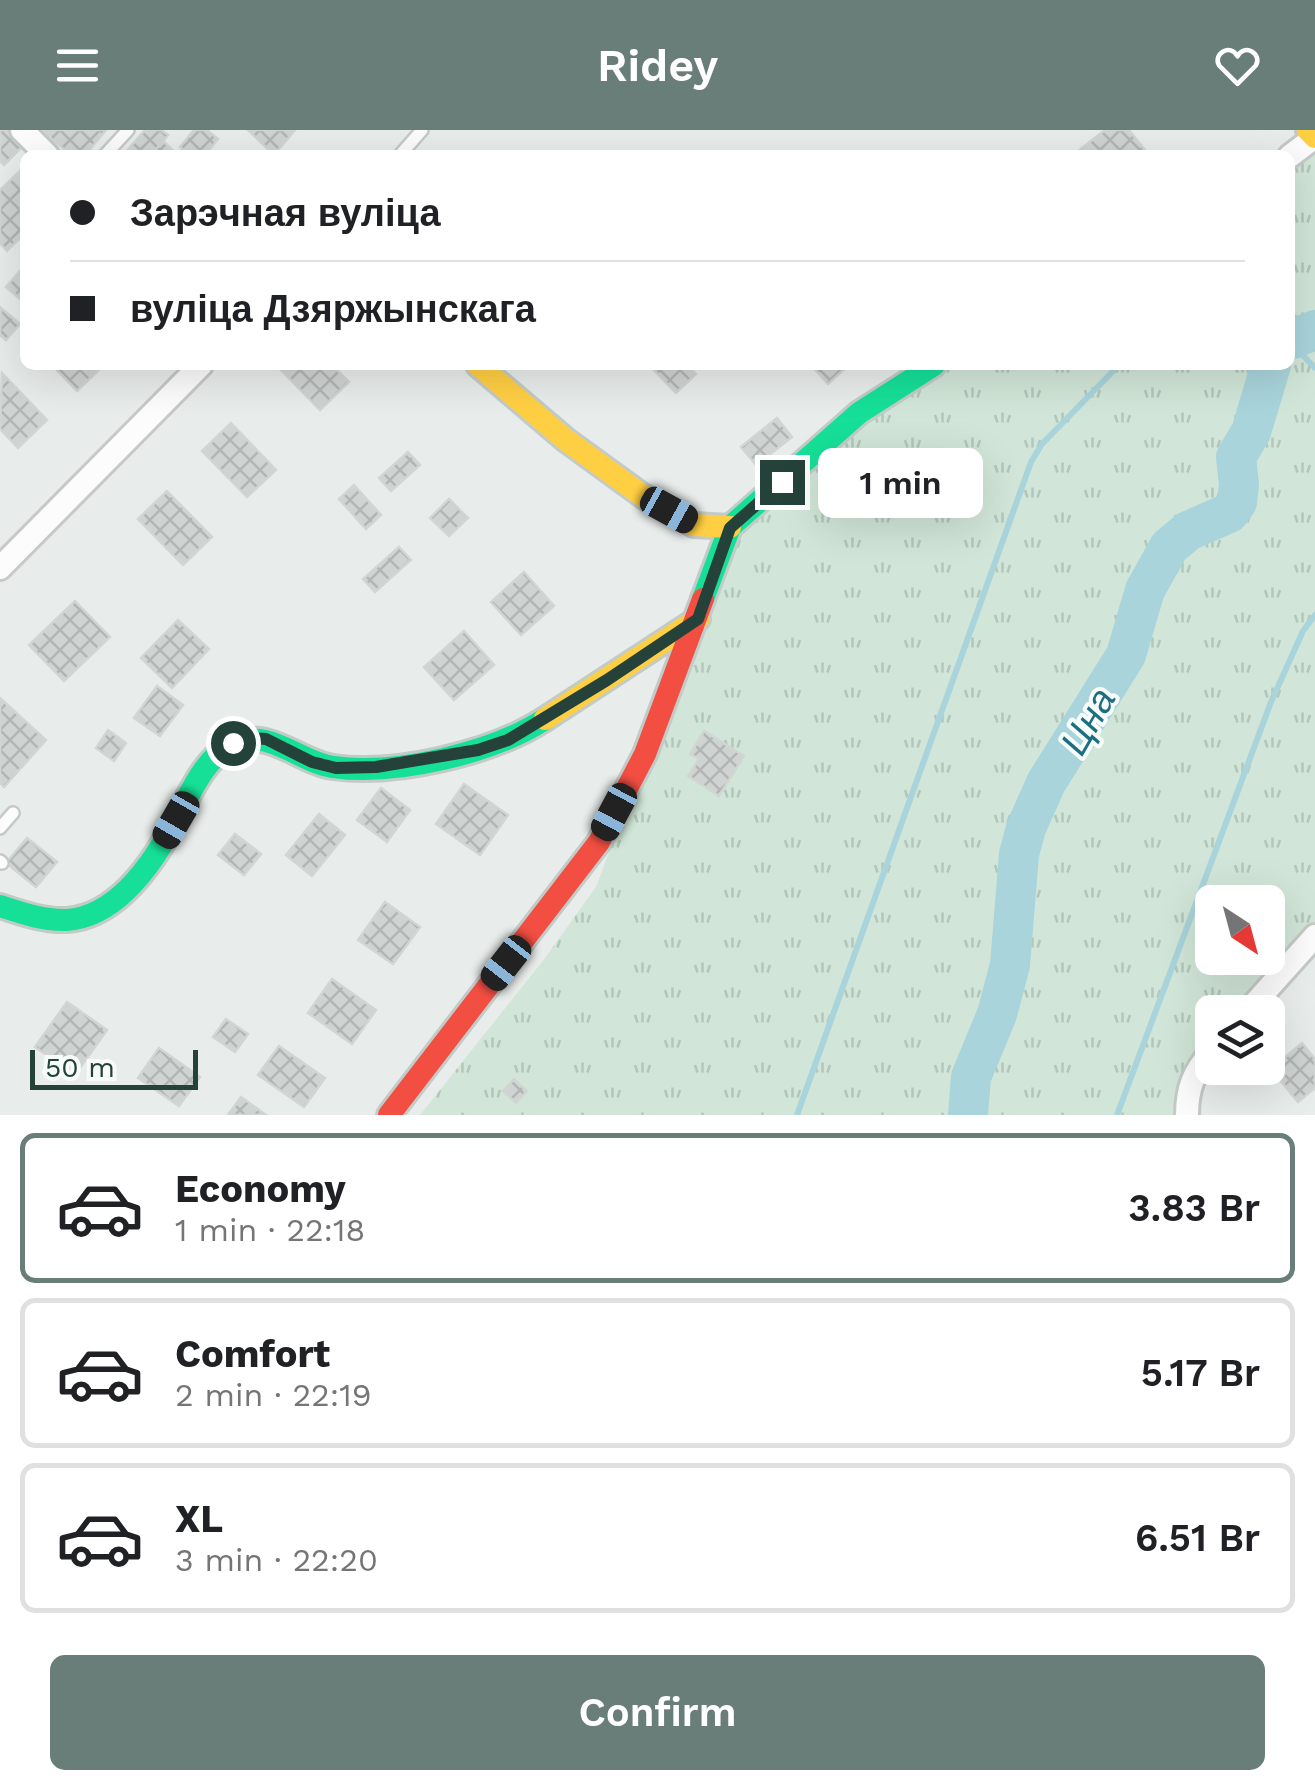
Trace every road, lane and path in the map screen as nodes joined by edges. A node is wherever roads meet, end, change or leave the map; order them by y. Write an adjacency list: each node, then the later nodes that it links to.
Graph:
1 (22, 130): 6 (street)
2 (128, 130): 7 (lane)
3 (422, 130): 8 (lane)
4 (1308, 130): 5 (street)
5 (1315, 137): 9 (street)
6 (42, 150)
7 (110, 150)
8 (404, 150)
9 (1295, 152)
10 (196, 370): 14 (street)
11 (484, 370): 13 (street)
12 (926, 370): 13 (street)
13 (730, 528): 15 (street)
14 (0, 568)
15 (698, 619): 18 (street); 22 (street)
16 (13, 813): 17 (lane)
17 (0, 828)
18 (0, 906)
19 (1315, 936): 20 (street)
20 (1262, 995)
21 (1195, 1074): 23 (street)
22 (389, 1115)
23 (1187, 1115)

